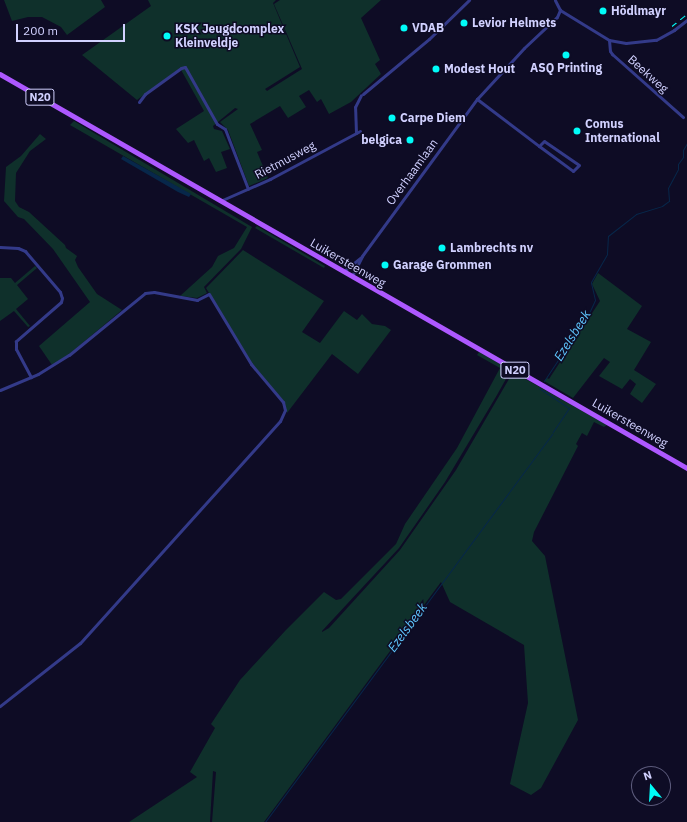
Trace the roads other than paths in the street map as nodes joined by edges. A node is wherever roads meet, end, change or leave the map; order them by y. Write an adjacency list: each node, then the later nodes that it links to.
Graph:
1 (469, 0): 11 (street)
2 (555, 0): 3 (street)
3 (560, 10): 5 (street); 7 (street, Overhaamlaan)
4 (687, 20): 5 (street)
5 (609, 40): 9 (street, Beekweg)
6 (0, 74): 14 (main road, Luikersteenweg / N20)
7 (477, 99): 12 (street); 16 (street, Overhaamlaan)
8 (139, 102): 13 (street)
9 (683, 117)
10 (360, 131): 11 (street, Rietmusweg)
11 (356, 133): 13 (street, Rietmusweg)
12 (539, 146): 12 (street)
13 (248, 189): 14 (street, Rietmusweg)
14 (220, 201): 17 (main road, Luikersteenweg / N20)
15 (0, 248): 19 (street)
16 (362, 256): 17 (street, Overhaamlaan); 18 (street, Overhaamlaan)
17 (344, 272): 18 (main road, Luikersteenweg / N20)
18 (352, 276): 21 (main road, Luikersteenweg / N20)
19 (31, 377): 20 (street); 22 (street)
20 (0, 390)
21 (687, 468)
22 (0, 706)

